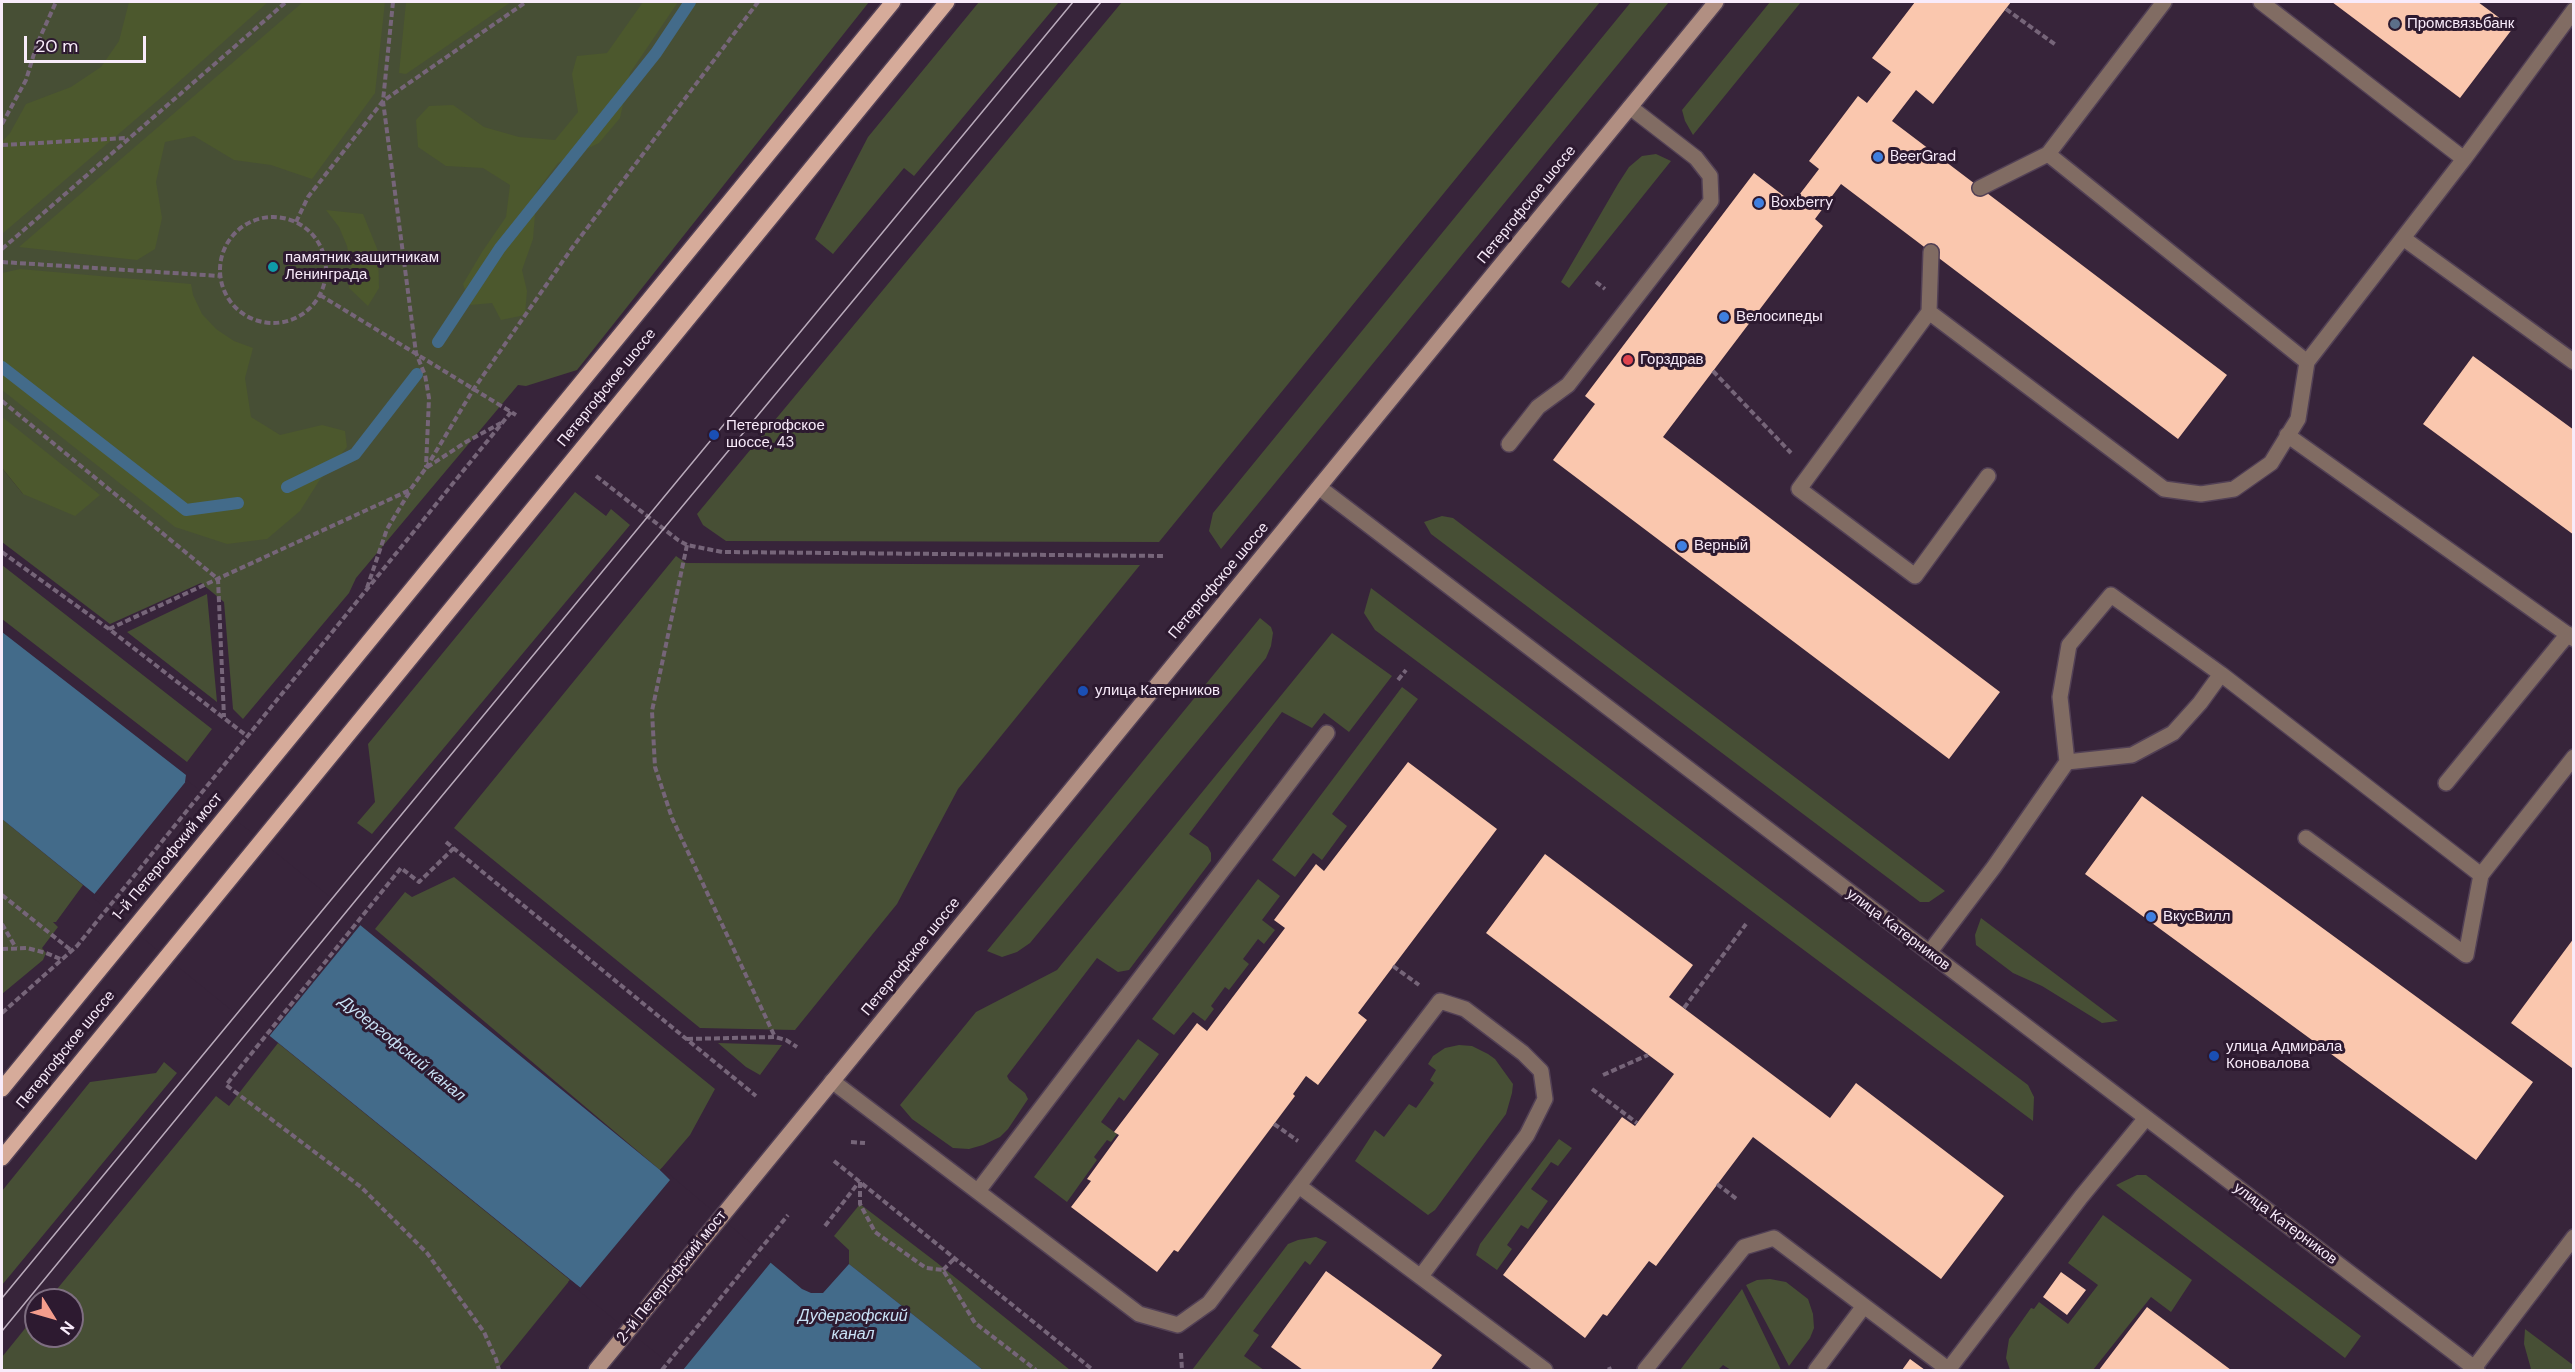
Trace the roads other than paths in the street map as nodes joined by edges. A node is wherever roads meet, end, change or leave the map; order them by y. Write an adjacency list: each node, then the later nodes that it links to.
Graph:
1 (892, 2): 25 (main road, Петергофское шоссе)
2 (946, 2): 34 (main road, Петергофское шоссе)
3 (1716, 2): 7 (street, Петергофское шоссе)
4 (2164, 2): 8 (street)
5 (2261, 2): 9 (street)
6 (2574, 10): 9 (street)
7 (1630, 107): 17 (street); 19 (street, Петергофское шоссе)
8 (2048, 154): 10 (street); 14 (street)
9 (2464, 159): 11 (street)
10 (1980, 188)
11 (2403, 238): 14 (street); 15 (street)
12 (1931, 252): 13 (street)
13 (1929, 312): 16 (street); 18 (street)
14 (2307, 362): 16 (street)
15 (2574, 362)
16 (2287, 435): 20 (street)
17 (1509, 444)
18 (1988, 476)
19 (1320, 488): 29 (street, улица Катерников); 31 (street, Петергофское шоссе)
20 (2571, 637): 26 (street)
21 (2221, 674): 24 (street); 24 (street); 28 (street)
22 (1327, 733): 37 (street)
23 (2574, 757): 28 (street)
24 (2067, 762): 29 (street)
25 (262, 771): 30 (main road, 1-й Петергофский мост)
26 (2446, 783)
27 (2306, 838): 28 (street)
28 (2481, 875)
29 (1929, 953): 33 (street, улица Катерников)
30 (101, 965): 32 (main road, Петергофское шоссе)
31 (832, 1081): 35 (street, Петергофское шоссе); 37 (street)
32 (2, 1089)
33 (2145, 1118): 41 (street, улица Катерников); 42 (street)
34 (2, 1158)
35 (749, 1183): 43 (street, 2-й Петергофский мост)
36 (1299, 1186): 37 (street); 39 (street); 39 (street)
37 (978, 1191)
38 (2574, 1237): 41 (street)
39 (1421, 1276): 44 (street)
40 (1864, 1306): 42 (street); 45 (street); 46 (street)
41 (2475, 1369)
42 (1948, 1370)
43 (596, 1371)
44 (1545, 1371)
45 (1645, 1371)
46 (1816, 1371)

